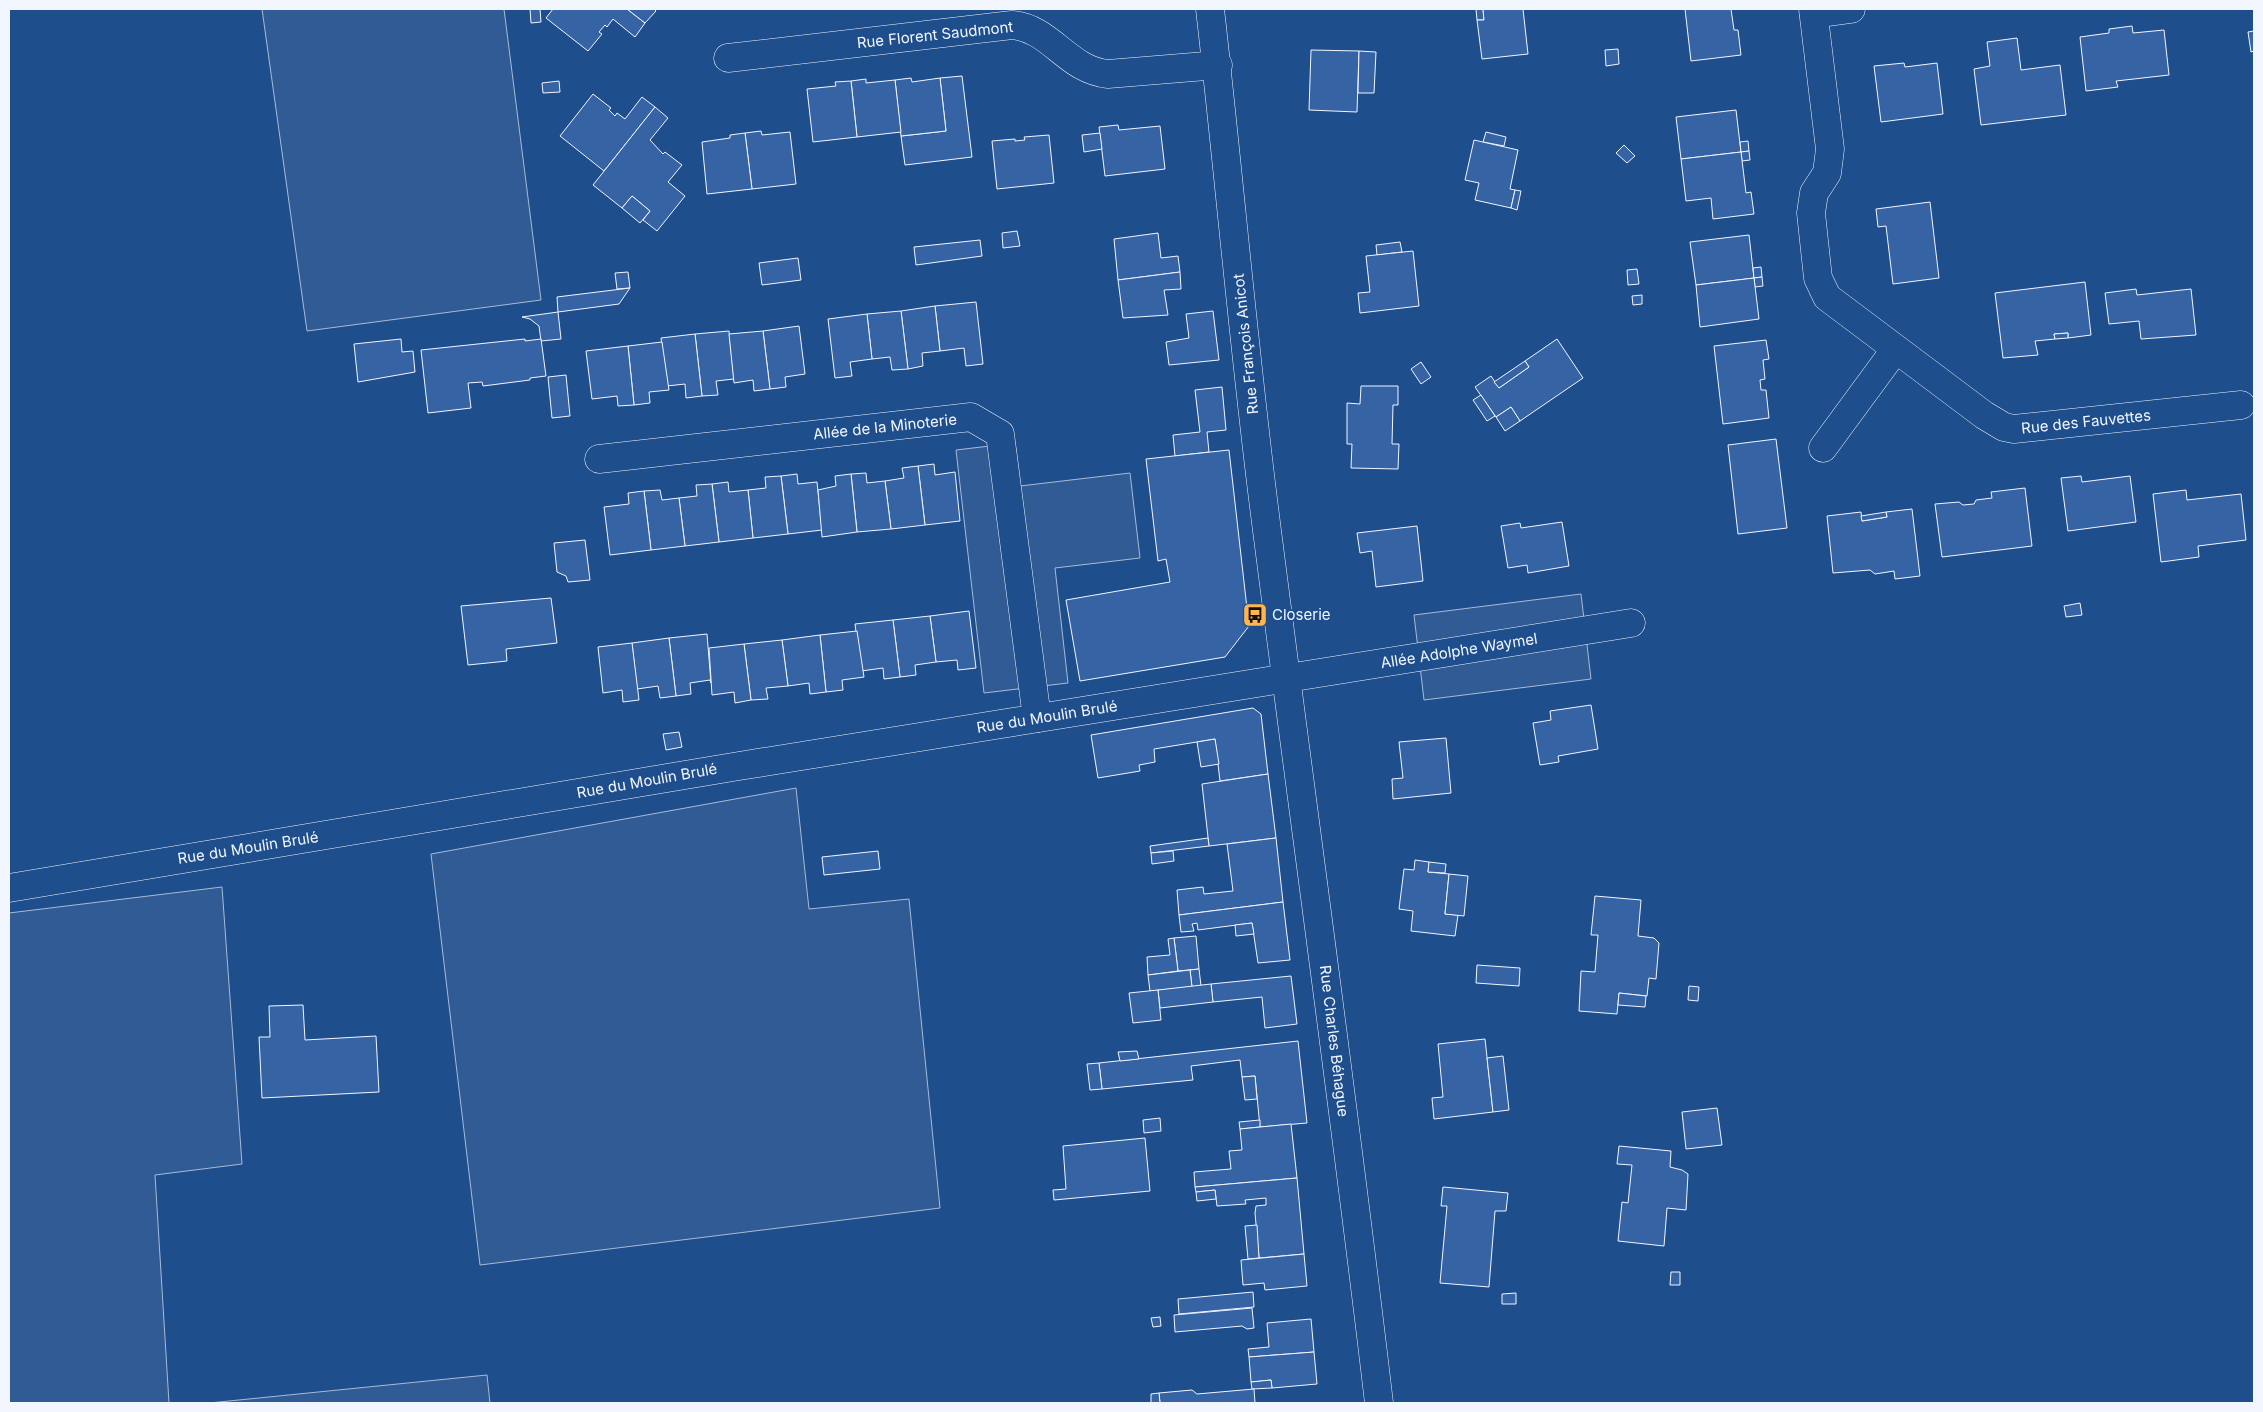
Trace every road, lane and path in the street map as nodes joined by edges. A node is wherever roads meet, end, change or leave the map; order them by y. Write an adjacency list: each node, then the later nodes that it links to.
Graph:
1 (1210, 9): 5 (street, Rue François Anicot)
2 (1850, 9): 3 (street)
3 (1814, 11): 6 (street, Rue des Fauvettes)
4 (728, 58): 5 (street, Rue Florent Saudmont)
5 (1218, 65): 11 (street, Rue François Anicot)
6 (1895, 350): 7 (street, Rue des Fauvettes); 8 (street)
7 (2242, 405)
8 (1823, 448)
9 (599, 459): 12 (street, Allée de la Minoterie)
10 (1631, 623): 11 (street, Allée Adolphe Waymel)
11 (1287, 679): 12 (street, Rue du Moulin Brulé); 14 (street, Rue Charles Béhague)
12 (1037, 718): 13 (street, Rue du Moulin Brulé)
13 (9, 888)
14 (1379, 1403)

